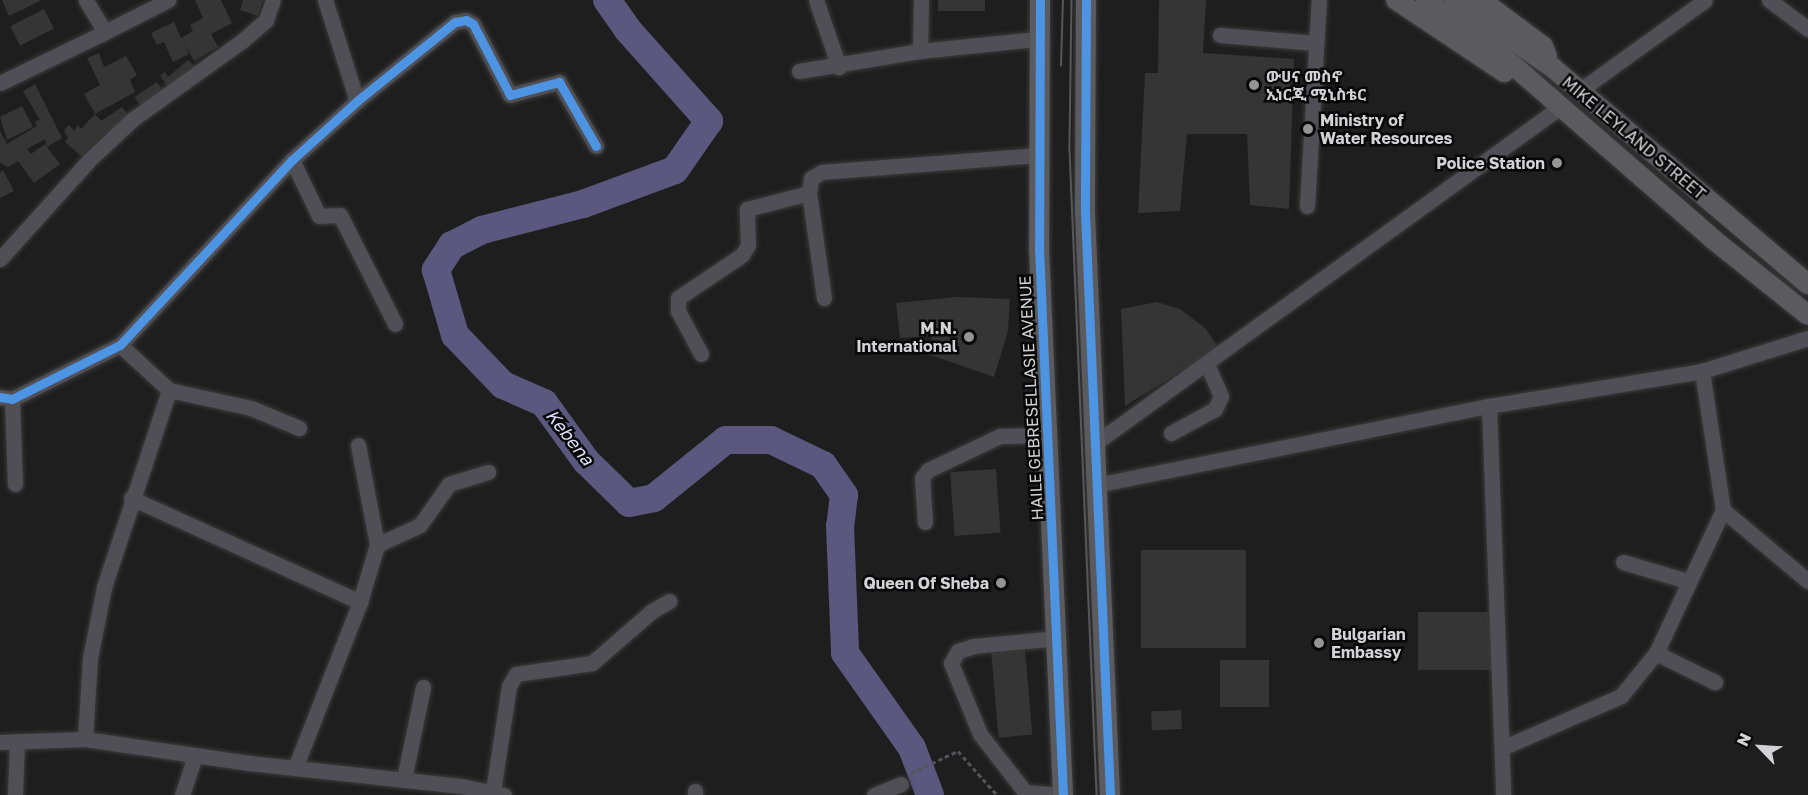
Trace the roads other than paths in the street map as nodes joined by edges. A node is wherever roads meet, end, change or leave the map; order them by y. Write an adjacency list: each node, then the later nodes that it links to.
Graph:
1 (86, 0): 17 (street)
2 (168, 0): 17 (street)
3 (273, 0): 36 (street)
4 (324, 0): 28 (street)
5 (816, 0): 22 (street)
6 (921, 0): 21 (street)
7 (1040, 0): 19 (main road, HAILE GEBRESELLASIE AVENUE)
8 (1086, 0): 53 (main road)
9 (1319, 0): 20 (street)
10 (1396, 0): 26 (main road)
11 (1426, 0): 26 (main road, MIKE LEYLAND STREET)
12 (1454, 0): 23 (main road, MIKE LEYLAND STREET)
13 (1482, 0): 23 (main road)
14 (1705, 0): 27 (street)
15 (1769, 0): 16 (street)
16 (1808, 29)
17 (105, 32): 25 (street)
18 (1220, 35): 20 (street)
19 (1037, 39): 21 (street); 31 (main road, HAILE GEBRESELLASIE AVENUE)
20 (1316, 43): 34 (street)
21 (920, 51): 22 (street)
22 (839, 67): 24 (street)
23 (1552, 67): 27 (main road, MIKE LEYLAND STREET)
24 (799, 71)
25 (0, 83)
26 (1541, 91): 29 (main road, MIKE LEYLAND STREET)
27 (1580, 91): 35 (main road, MIKE LEYLAND STREET)
28 (357, 101): 30 (street); 32 (street)
29 (1560, 107): 37 (main road, MIKE LEYLAND STREET); 45 (street)
30 (596, 146)
31 (1038, 155): 33 (street); 52 (main road, HAILE GEBRESELLASIE AVENUE)
32 (292, 160): 41 (street); 43 (street)
33 (809, 193): 39 (street); 44 (street)
34 (1307, 206)
35 (1771, 254): 37 (main road); 38 (main road, MIKE LEYLAND STREET)
36 (0, 259)
37 (1755, 274): 40 (main road, MIKE LEYLAND STREET)
38 (1808, 284)
39 (824, 298)
40 (1808, 315)
41 (396, 324)
42 (1808, 338): 46 (street)
43 (120, 345): 47 (street); 48 (street)
44 (701, 354)
45 (1206, 363): 51 (street); 53 (street)
46 (1702, 372): 49 (street); 59 (street)
47 (169, 390): 50 (street); 58 (street)
48 (6, 398): 56 (street)
49 (1489, 406): 57 (street); 74 (street)
50 (299, 428)
51 (1171, 434)
52 (1047, 435): 60 (street); 67 (main road, HAILE GEBRESELLASIE AVENUE)
53 (1094, 444): 57 (main road)
54 (358, 445): 61 (street)
55 (488, 472): 61 (street)
56 (15, 484)
57 (1096, 485): 85 (main road)
58 (131, 498): 66 (street); 71 (street)
59 (1723, 510): 63 (street); 64 (street)
60 (925, 522)
61 (377, 545): 66 (street)
62 (1623, 562): 63 (street)
63 (1687, 581): 68 (street)
64 (1808, 581)
65 (669, 601): 80 (street)
66 (360, 602): 76 (street)
67 (1058, 638): 84 (main road, HAILE GEBRESELLASIE AVENUE); 84 (street)
68 (1656, 653): 69 (street); 74 (street)
69 (1715, 682)
70 (423, 687): 77 (street)
71 (85, 739): 72 (street); 75 (street)
72 (17, 741): 73 (street); 81 (street)
73 (0, 742)
74 (1502, 748): 86 (street)
75 (195, 756): 76 (street); 82 (street)
76 (295, 768): 77 (street)
77 (404, 779): 79 (street)
78 (906, 779): 83 (street)
79 (462, 791): 80 (street)
80 (499, 793)
81 (15, 795)
82 (182, 795)
83 (874, 795)
84 (1063, 795)
85 (1110, 795)
86 (1503, 795)

